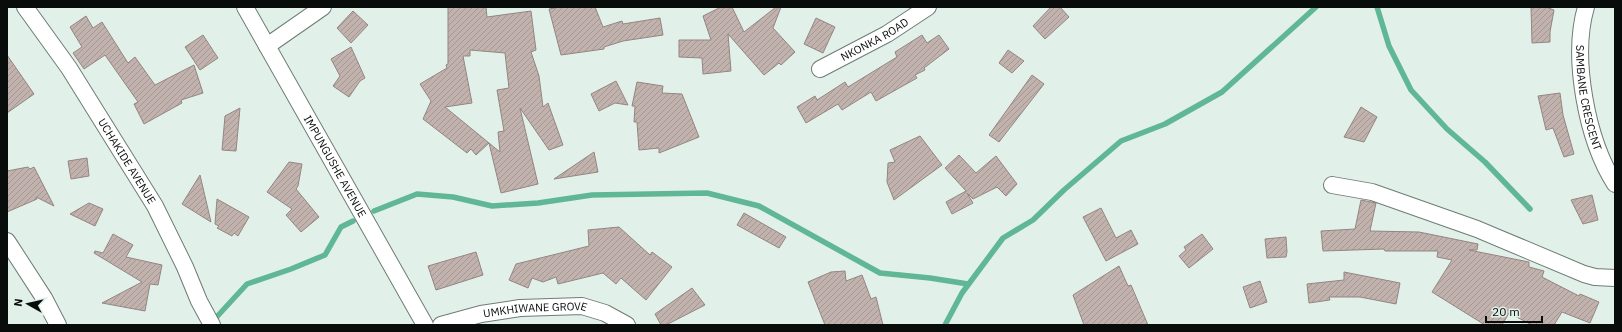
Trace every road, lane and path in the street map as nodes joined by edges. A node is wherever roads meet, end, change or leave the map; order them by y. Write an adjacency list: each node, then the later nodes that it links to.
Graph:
1 (25, 7): 13 (street, UCHAKIDE AVENUE)
2 (245, 7): 6 (street, IMPUNGUSHE AVENUE)
3 (323, 7): 6 (street)
4 (928, 7): 7 (street, NKONKA ROAD)
5 (1586, 7): 8 (street, SAMBANE CRESCENT)
6 (267, 46): 14 (street, IMPUNGUSHE AVENUE)
7 (820, 69)
8 (1615, 184)
9 (1332, 186): 11 (street)
10 (7, 241): 12 (street)
11 (1615, 278)
12 (58, 325)
13 (212, 325)
14 (425, 325)
15 (440, 325): 16 (street, UMKHIWANE GROVE)
16 (627, 325)

